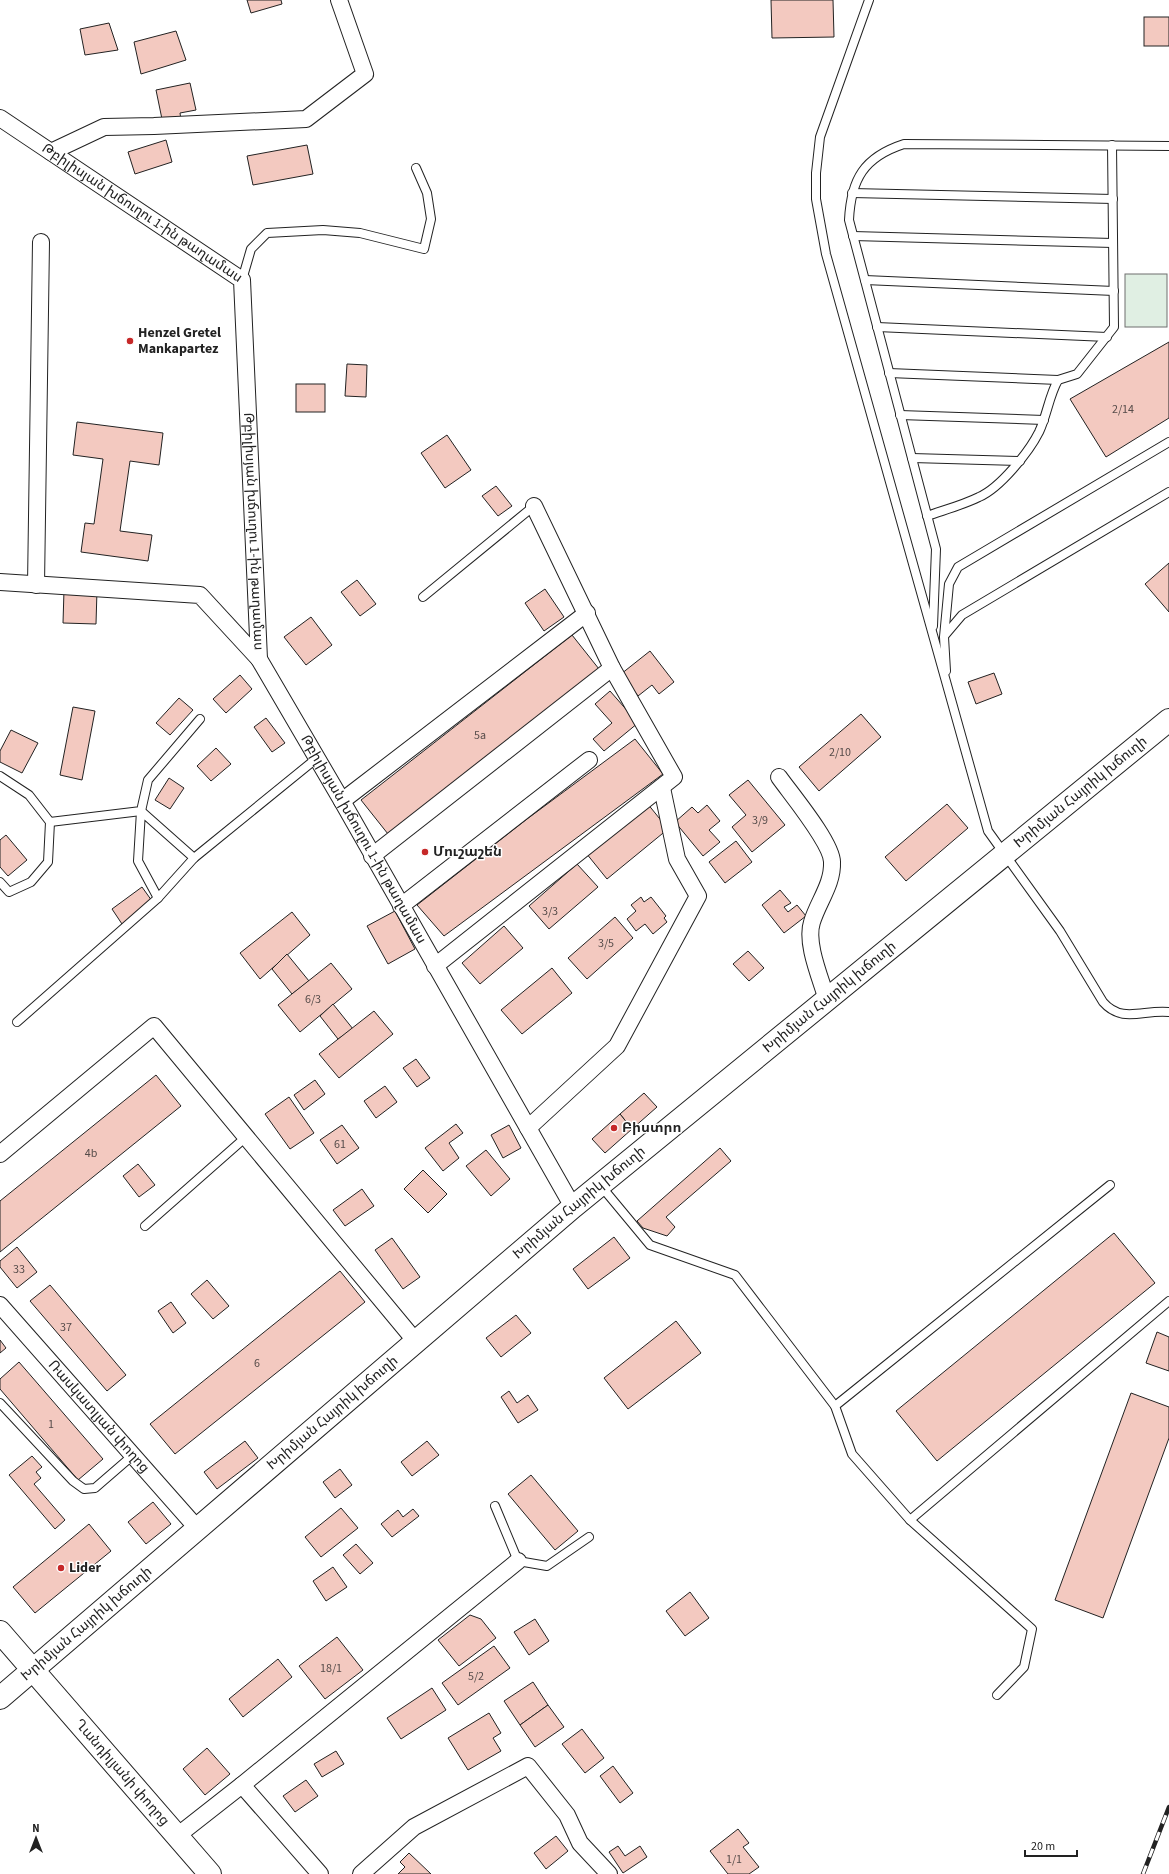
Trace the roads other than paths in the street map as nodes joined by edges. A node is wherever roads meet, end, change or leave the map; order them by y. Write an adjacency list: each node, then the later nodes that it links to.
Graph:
1 (339, 0): 6 (street)
2 (870, 0): 32 (lane)
3 (0, 118): 6 (street, Թբիլիսյան խճուղու 1-ին թաղամաս)
4 (1112, 145): 5 (lane); 8 (lane); 9 (lane)
5 (1169, 146)
6 (51, 152): 13 (street, Թբիլիսյան խճուղու 1-ին թաղամաս)
7 (416, 168): 13 (lane)
8 (852, 194): 9 (lane); 10 (lane)
9 (1113, 199): 12 (lane)
10 (853, 236): 12 (lane); 14 (lane)
11 (41, 242): 29 (street)
12 (1113, 243): 15 (lane)
13 (242, 280): 34 (street, Թբիլիսյան խճուղու 1-ին թաղամաս)
14 (865, 280): 15 (lane); 16 (lane)
15 (1114, 291): 17 (lane)
16 (877, 327): 17 (lane); 18 (lane)
17 (1107, 337): 19 (lane)
18 (890, 373): 19 (lane); 20 (lane)
19 (1058, 380): 21 (lane)
20 (900, 415): 21 (lane); 23 (lane)
21 (1044, 420): 24 (lane)
22 (1169, 442): 33 (lane)
23 (912, 458): 24 (lane); 27 (lane)
24 (1020, 461): 27 (lane)
25 (1169, 492): 33 (lane)
26 (534, 506): 30 (lane); 31 (street)
27 (927, 516): 32 (lane)
28 (0, 582): 29 (street)
29 (36, 585): 34 (street)
30 (423, 597)
31 (587, 613): 35 (street); 44 (street)
32 (932, 634): 36 (lane)
33 (944, 637): 36 (lane)
34 (259, 659): 39 (street, Թբիլիսյան խճուղու 1-ին թաղամաս)
35 (612, 668): 43 (street); 48 (street)
36 (947, 687): 47 (lane)
37 (200, 719): 45 (lane)
38 (1169, 720): 47 (main road, Խրիմյան Հայրիկ խճուղի)
39 (317, 758): 44 (street, Թբիլիսյան խճուղու 1-ին թաղամաս); 49 (lane)
40 (589, 760): 52 (street)
41 (0, 776): 46 (lane)
42 (779, 777): 54 (street)
43 (662, 788): 53 (street); 57 (street)
44 (342, 801): 48 (street, Թբիլիսյան խճուղու 1-ին թաղամաս)
45 (141, 811): 46 (lane); 49 (lane); 51 (lane)
46 (50, 822): 50 (lane)
47 (1005, 854): 54 (main road, Խրիմյան Հայրիկ խճուղի); 55 (lane)
48 (372, 856): 52 (street, Թբիլիսյան խճուղու 1-ին թաղամաս)
49 (194, 858): 51 (lane)
50 (0, 882)
51 (158, 898): 56 (lane)
52 (401, 906): 53 (street, Թբիլիսյան խճուղու 1-ին թաղամաս)
53 (435, 966): 57 (street, Թբիլիսյան խճուղու 1-ին թաղամաս)
54 (827, 1000): 60 (main road, Խրիմյան Հայրիկ խճուղի)
55 (1169, 1012)
56 (17, 1022)
57 (528, 1128): 62 (street, Թբիլիսյան խճուղու 1-ին թաղամաս)
58 (246, 1137): 59 (street); 63 (lane); 66 (street)
59 (0, 1154)
60 (600, 1185): 62 (main road, Խրիմյան Հայրիկ խճուղի); 68 (lane)
61 (1110, 1185): 68 (lane)
62 (573, 1207): 66 (main road, Խրիմյան Հայրիկ խճուղի)
63 (145, 1226)
64 (1169, 1301): 71 (lane)
65 (0, 1305): 69 (street, Ռասկատլյան փողոց)
66 (417, 1343): 72 (main road, Խրիմյան Հայրիկ խճուղի)
67 (0, 1403): 69 (lane)
68 (835, 1406): 71 (lane)
69 (132, 1456): 72 (street, Ռասկատլյան փողոց)
70 (495, 1506): 74 (lane)
71 (910, 1520): 77 (lane)
72 (197, 1528): 76 (main road, Խրիմյան Հայրիկ խճուղի)
73 (589, 1538): 74 (lane)
74 (518, 1562): 79 (street)
75 (0, 1632): 76 (main road, Ղանդիլյանի փողոց)
76 (34, 1671): 78 (main road, Խրիմյան Հայրիկ խճուղի); 80 (main road, Ղանդիլյանի փողոց)
77 (997, 1695)
78 (0, 1698)
79 (242, 1785): 80 (street); 82 (street)
80 (177, 1836): 81 (main road, Ղանդիլյանի փողոց)
81 (210, 1874)
82 (320, 1874)
83 (361, 1874): 84 (street)
84 (608, 1874)

